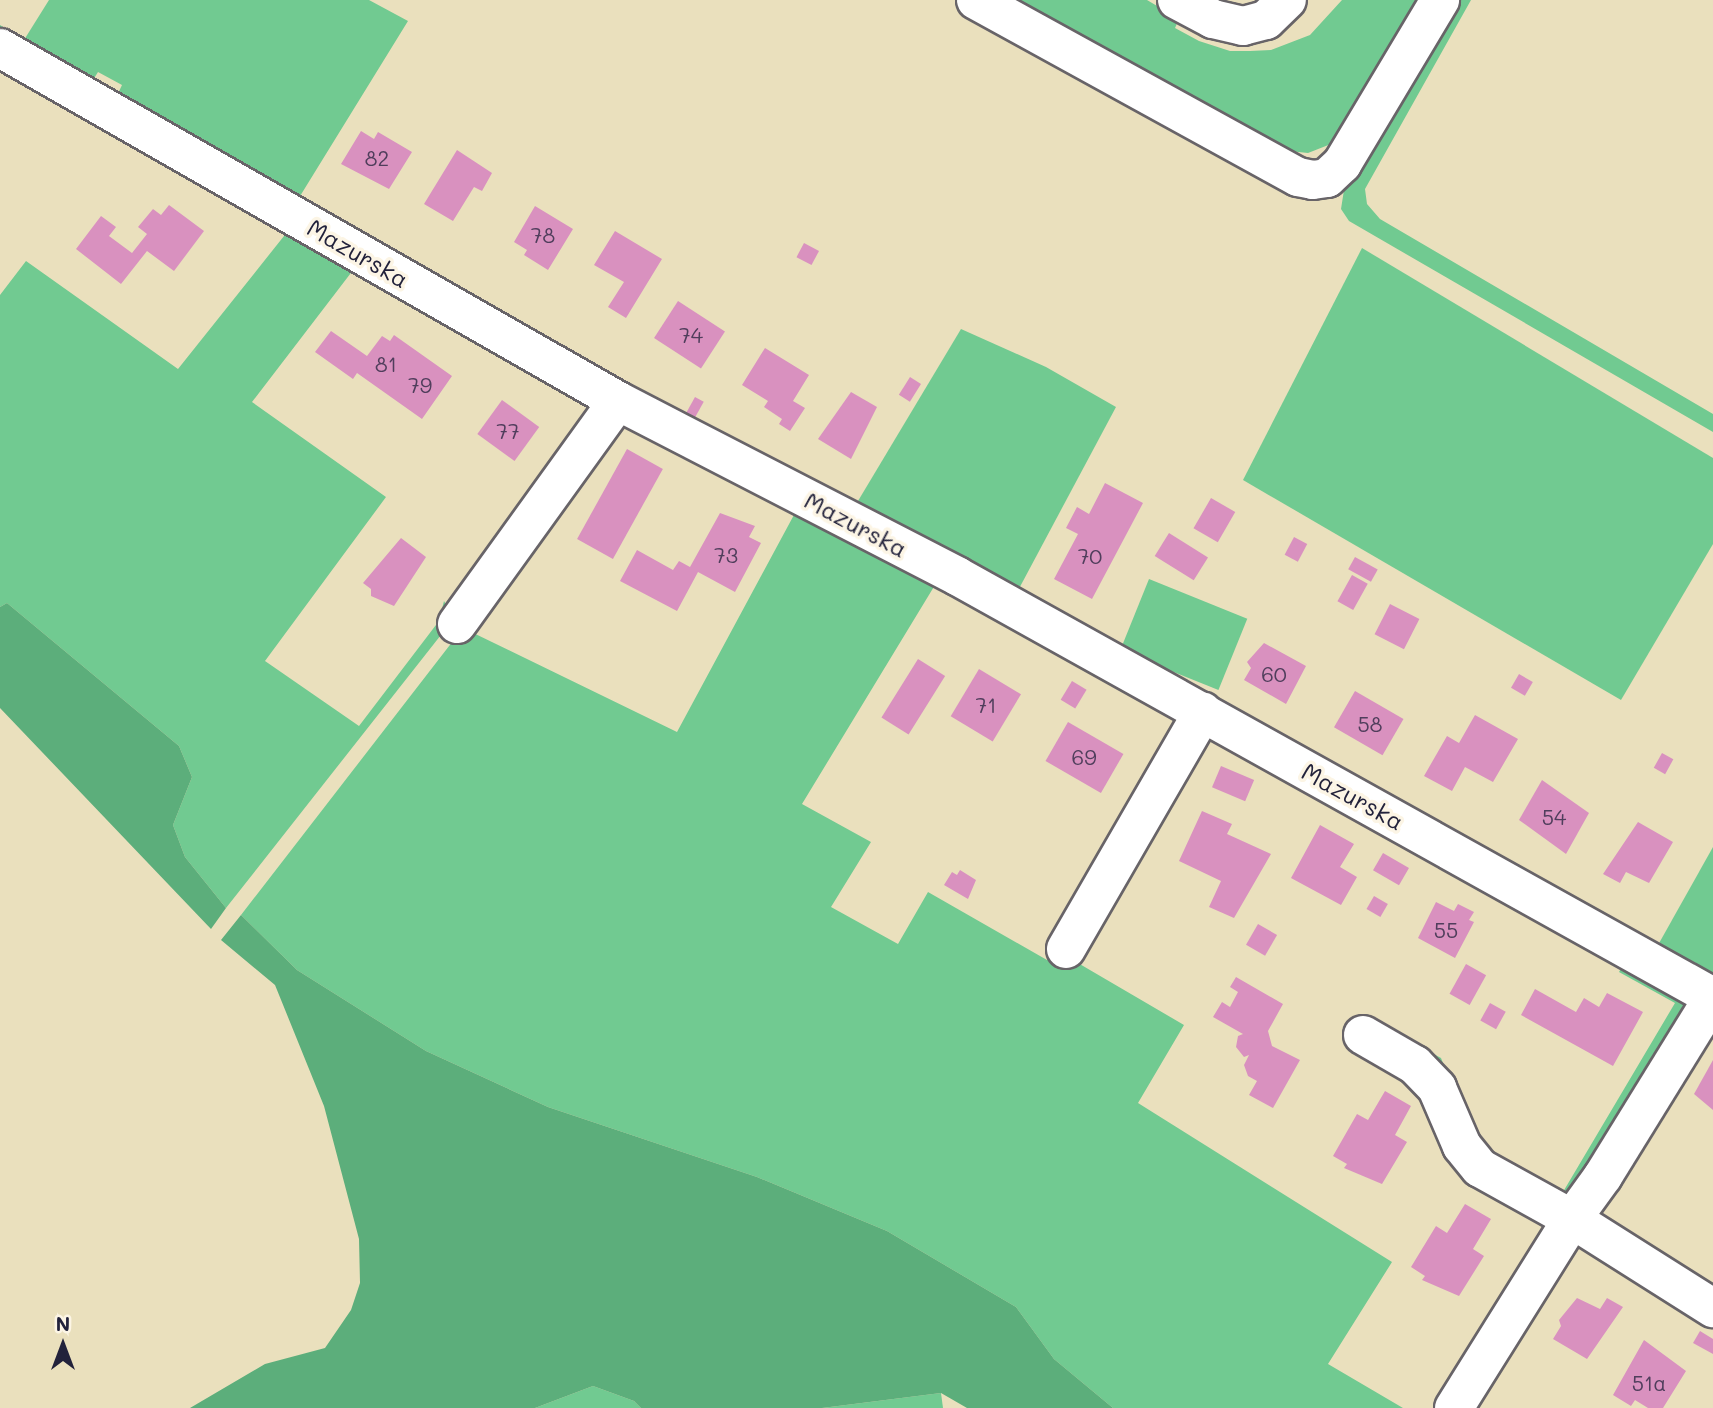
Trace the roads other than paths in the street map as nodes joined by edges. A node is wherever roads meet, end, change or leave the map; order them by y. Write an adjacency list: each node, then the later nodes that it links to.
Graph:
1 (976, 0): 3 (street)
2 (1287, 0): 4 (street)
3 (1440, 0)
4 (1190, 3)
5 (0, 48): 6 (street, Mazurska)
6 (618, 401): 7 (street); 8 (street, Mazurska)
7 (457, 624)
8 (1203, 712): 9 (street); 10 (street, Mazurska)
9 (1066, 949)
10 (1713, 998): 12 (street)
11 (1363, 1035): 12 (street)
12 (1572, 1219): 13 (street); 14 (street)
13 (1713, 1308)
14 (1454, 1408)

